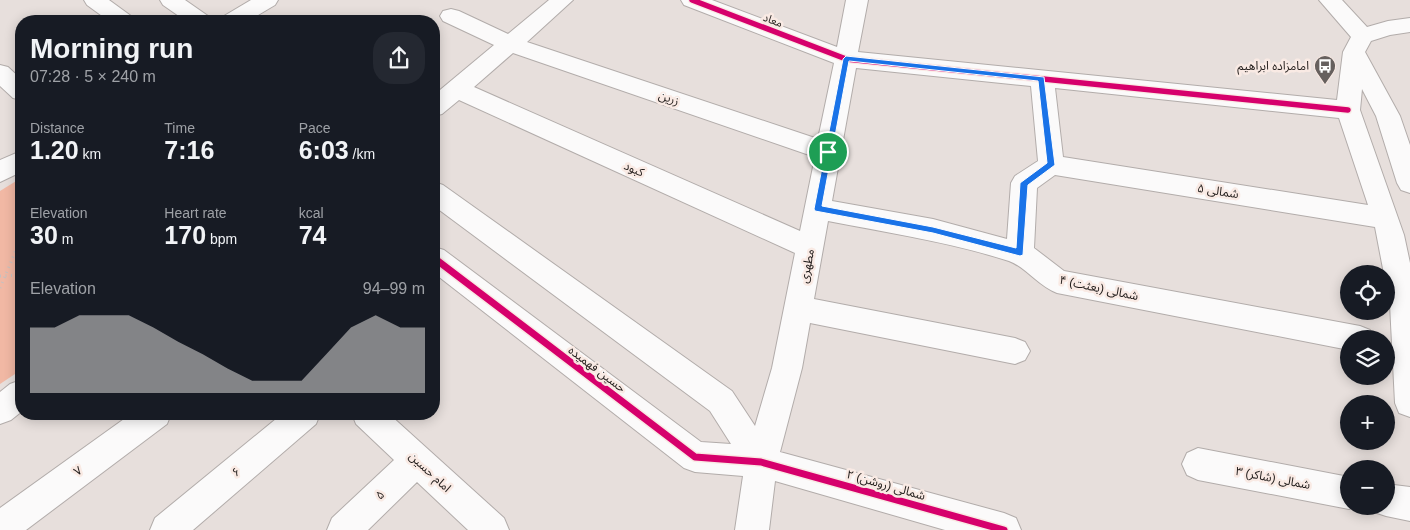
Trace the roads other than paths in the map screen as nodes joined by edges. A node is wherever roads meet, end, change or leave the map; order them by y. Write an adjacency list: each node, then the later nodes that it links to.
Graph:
1 (95, 0): 8 (street)
2 (171, 0): 9 (street)
3 (267, 0): 10 (street)
4 (562, 0): 13 (street)
5 (692, 0): 15 (street, معاد)
6 (857, 0): 15 (street, مطهری)
7 (1330, 0): 14 (street)
8 (115, 15)
9 (192, 15)
10 (242, 15)
11 (451, 16): 13 (street, زرین)
12 (1410, 25): 14 (street)
13 (510, 44): 18 (street); 22 (street, زرین)
14 (1358, 44): 21 (street); 26 (street)
15 (846, 59): 17 (street, معاد); 22 (street, مطهری)
16 (0, 73): 19 (street)
17 (1042, 79): 21 (street, معاد); 24 (street)
18 (457, 89): 20 (street); 30 (street, کبود)
19 (13, 94)
20 (440, 103)
21 (1348, 110): 29 (street)
22 (828, 152): 28 (street, مطهری)
23 (15, 163): 25 (street)
24 (1051, 165): 29 (street, ۵ شمالی); 31 (street)
25 (0, 172)
26 (1410, 183)
27 (440, 196): 44 (street)
28 (817, 209): 30 (street, مطهری); 31 (street, ۴ شمالی (بعثت))
29 (1384, 218): 35 (street)
30 (810, 248): 33 (street, مطهری)
31 (1020, 253): 34 (street, ۴ شمالی (بعثت))
32 (440, 263): 44 (street, حسین فهمیده)
33 (799, 308): 36 (street); 44 (street, مطهری)
34 (1340, 335)
35 (1396, 346): 38 (street)
36 (1015, 351)
37 (15, 399): 39 (street)
38 (1410, 403)
39 (0, 410)
40 (148, 420): 49 (street, ۷)
41 (298, 420): 51 (street, ۶)
42 (374, 420): 43 (street, امام حسین)
43 (417, 460): 50 (street, امام حسین); 52 (street, ۵)
44 (760, 462): 53 (street, مطهری); 54 (street, ۲ شمالی (روشن))
45 (1198, 464): 46 (street, ۳ شمالی (شاکر))
46 (1340, 490)
47 (1395, 502): 48 (street)
48 (1410, 504)
49 (0, 529)
50 (491, 529)
51 (168, 530)
52 (344, 530)
53 (752, 530)
54 (1004, 530)

